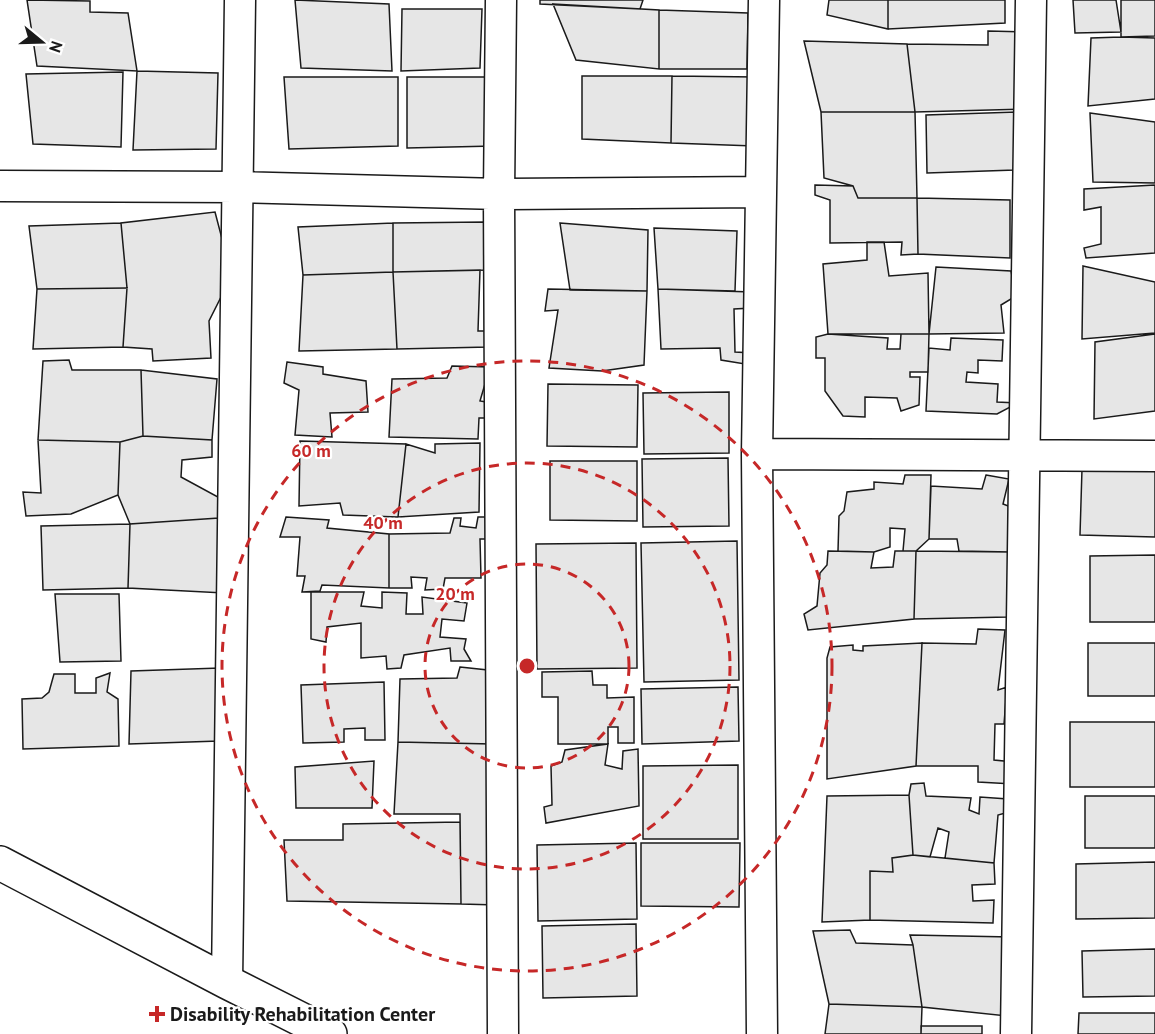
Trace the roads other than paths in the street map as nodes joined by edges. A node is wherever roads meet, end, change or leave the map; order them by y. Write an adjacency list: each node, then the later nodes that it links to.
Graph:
1 (240, 0): 6 (street)
2 (501, 0): 8 (street)
3 (764, 0): 7 (street)
4 (1031, 0): 10 (street)
5 (0, 186): 6 (street)
6 (237, 187): 8 (street); 13 (street)
7 (761, 192): 8 (street); 9 (street)
8 (499, 194): 15 (street)
9 (757, 454): 10 (street); 16 (street)
10 (1024, 456): 11 (street); 17 (street)
11 (1155, 456)
12 (0, 863): 13 (street)
13 (227, 982): 14 (street)
14 (330, 1034)
15 (503, 1034)
16 (762, 1034)
17 (1016, 1034)

